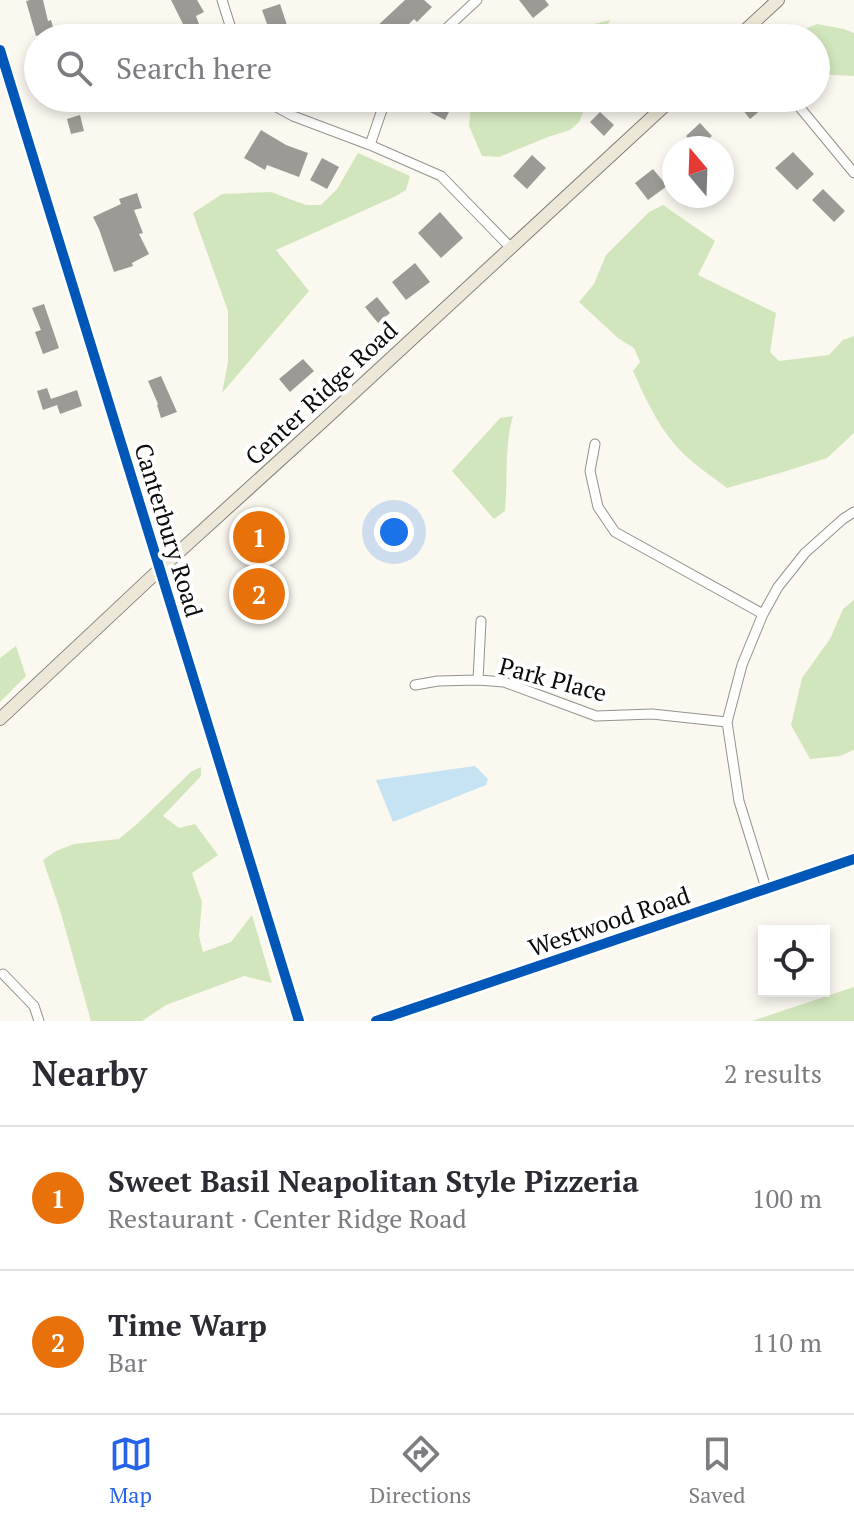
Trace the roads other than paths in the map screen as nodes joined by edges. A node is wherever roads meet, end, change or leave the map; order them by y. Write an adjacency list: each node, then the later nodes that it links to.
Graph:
1 (222, 0): 4 (street)
2 (477, 0): 5 (street)
3 (778, 0): 6 (main road)
4 (230, 24)
5 (448, 24)
6 (753, 24)
7 (0, 50): 17 (street, Canterbury Road)
8 (286, 112): 12 (street)
9 (381, 112): 12 (street)
10 (658, 112): 14 (main road, Center Ridge Road)
11 (804, 112): 13 (street)
12 (370, 145): 14 (street)
13 (854, 173)
14 (511, 248): 17 (main road, Center Ridge Road)
15 (595, 444): 18 (street)
16 (854, 512): 18 (street)
17 (159, 570): 22 (main road, Center Ridge Road); 28 (street, Canterbury Road)
18 (763, 614): 23 (street)
19 (481, 621): 20 (street)
20 (478, 680): 21 (street, Park Place); 23 (street, Park Place)
21 (415, 685)
22 (0, 719)
23 (727, 722): 25 (street)
24 (854, 859): 25 (street, Westwood Road)
25 (766, 888): 29 (street, Westwood Road)
26 (3, 974): 27 (street)
27 (39, 1021)
28 (299, 1021)
29 (376, 1021)

